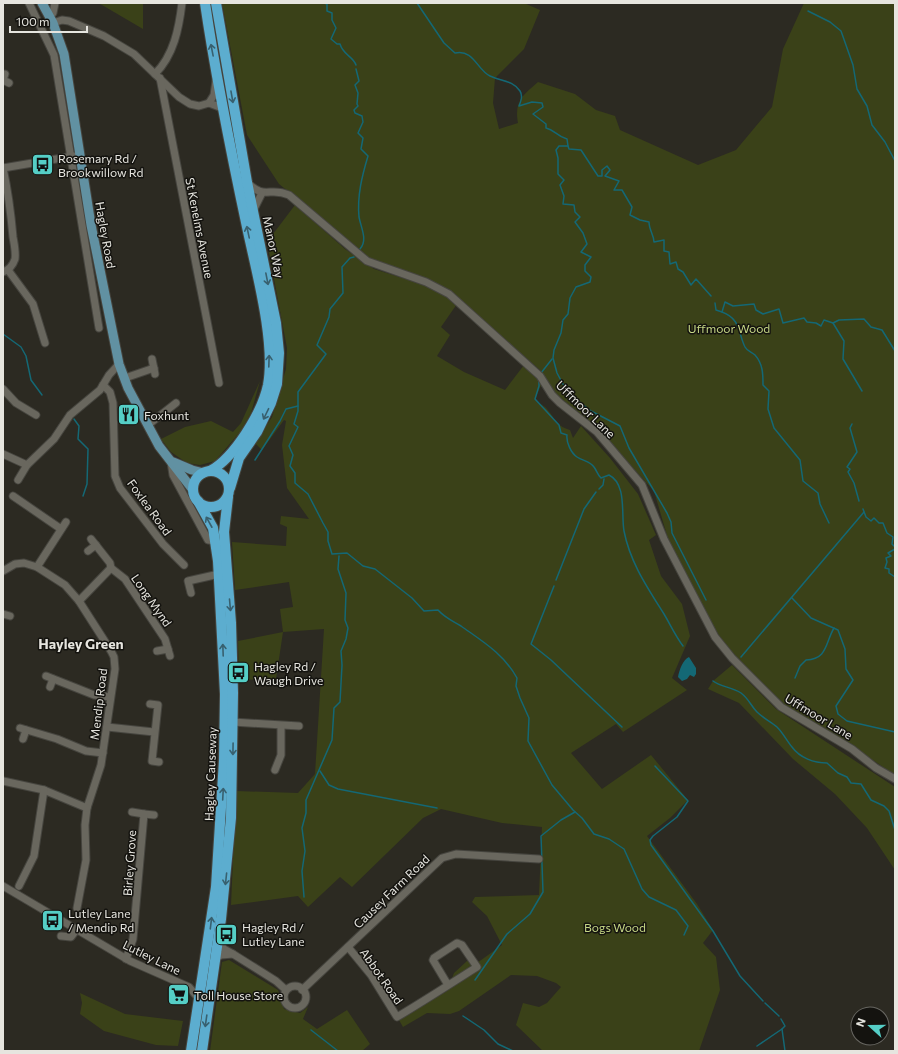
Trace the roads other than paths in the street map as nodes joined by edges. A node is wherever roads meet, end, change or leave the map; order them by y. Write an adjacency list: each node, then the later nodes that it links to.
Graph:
1 (29, 3): 13 (street, Hagley Road)
2 (42, 3): 7 (main road, Hagley Road)
3 (55, 3): 7 (street)
4 (182, 3): 8 (street)
5 (205, 3): 9 (highway, Manor Way, one-way to 5)
6 (216, 3): 15 (highway, Manor Way, one-way to 15)
7 (51, 19): 8 (street); 12 (main road, Hagley Road)
8 (158, 76): 10 (street); 26 (street, St Kenelms Avenue)
9 (217, 76): 10 (street); 11 (highway, Manor Way)
10 (209, 104): 11 (street)
11 (222, 108): 35 (highway, Manor Way, one-way to 11)
12 (81, 155): 13 (street); 19 (main road, Hagley Road)
13 (70, 156): 14 (street); 20 (street, Hagley Road)
14 (3, 168): 18 (street)
15 (247, 182): 16 (street); 17 (highway, Manor Way)
16 (262, 193): 17 (street); 69 (street, Uffmoor Lane)
17 (253, 212): 38 (highway, Manor Way, one-way to 38)
18 (6, 271): 22 (street)
19 (106, 304): 20 (street); 24 (main road, Hagley Road)
20 (95, 307): 21 (street, Hagley Road)
21 (98, 328)
22 (45, 344)
23 (152, 359): 25 (street)
24 (119, 364): 25 (main road, Hagley Road); 27 (street)
25 (125, 378): 31 (main road, Hagley Road)
26 (219, 384)
27 (103, 385): 34 (street); 47 (street, Foxlea Road)
28 (3, 389): 30 (street)
29 (176, 403): 31 (street)
30 (36, 414)
31 (148, 425): 33 (main road, Hagley Road)
32 (3, 454): 34 (street)
33 (171, 460): 35 (main road, Hagley Road); 37 (main road, Hagley Road); 44 (street)
34 (26, 465): 36 (street)
35 (207, 472): 37 (highway); 38 (highway)
36 (18, 480)
37 (193, 490): 40 (highway)
38 (229, 492): 40 (highway); 60 (highway, Hagley Causeway, one-way to 60)
39 (13, 496): 42 (street)
40 (198, 501): 44 (highway, Hagley Causeway, one-way to 40)
41 (66, 522): 42 (street)
42 (61, 529): 48 (street)
43 (90, 539): 45 (street, Long Mynd)
44 (216, 541): 51 (highway, Hagley Causeway)
45 (96, 545): 46 (street); 49 (street, Long Mynd)
46 (88, 551)
47 (184, 565)
48 (37, 567): 50 (street, Mendip Road); 55 (street, Mendip Road)
49 (111, 568): 55 (street); 56 (street, Long Mynd)
50 (3, 571)
51 (219, 574): 53 (street); 87 (highway, Hagley Causeway, one-way to 51)
52 (182, 575): 53 (street)
53 (188, 581): 54 (street)
54 (191, 593)
55 (79, 601): 58 (street, Mendip Road)
56 (157, 651)
57 (50, 688): 58 (street)
58 (110, 697): 63 (street, Mendip Road)
59 (150, 704): 64 (street)
60 (233, 722): 61 (street); 82 (highway, Hagley Causeway, one-way to 82)
61 (282, 726): 62 (street); 68 (street)
62 (299, 726)
63 (107, 727): 64 (street); 66 (street, Mendip Road)
64 (154, 732): 67 (street)
65 (23, 739): 66 (street)
66 (103, 753): 72 (street, Mendip Road)
67 (159, 762)
68 (275, 770)
69 (895, 779)
70 (3, 781): 71 (street)
71 (44, 790): 72 (street); 78 (street)
72 (87, 808): 79 (street, Mendip Road)
73 (132, 812): 74 (street, Birley Grove)
74 (144, 814): 75 (street, Birley Grove); 86 (street, Birley Grove)
75 (154, 815)
76 (539, 859): 83 (street, Causey Farm Road)
77 (3, 886): 80 (street, Lutley Lane)
78 (19, 886)
79 (77, 908)
80 (77, 928): 81 (street); 86 (street, Lutley Lane)
81 (61, 936)
82 (219, 941): 84 (street); 85 (highway, Hagley Causeway)
83 (348, 947): 88 (street, Abbot Road); 91 (street, Causey Farm Road)
84 (233, 954): 85 (street); 90 (street)
85 (216, 958): 94 (highway, Hagley Causeway, one-way to 94)
86 (126, 959): 89 (street, Lutley Lane)
87 (204, 976): 89 (street, Lutley Lane); 92 (highway, Hagley Causeway)
88 (448, 986): 88 (street)
89 (189, 987): 92 (street, Lutley Lane)
90 (286, 990): 91 (street); 91 (street)
91 (302, 990)
92 (200, 1000): 93 (highway, Hagley Causeway)
93 (191, 1051)
94 (202, 1051)

